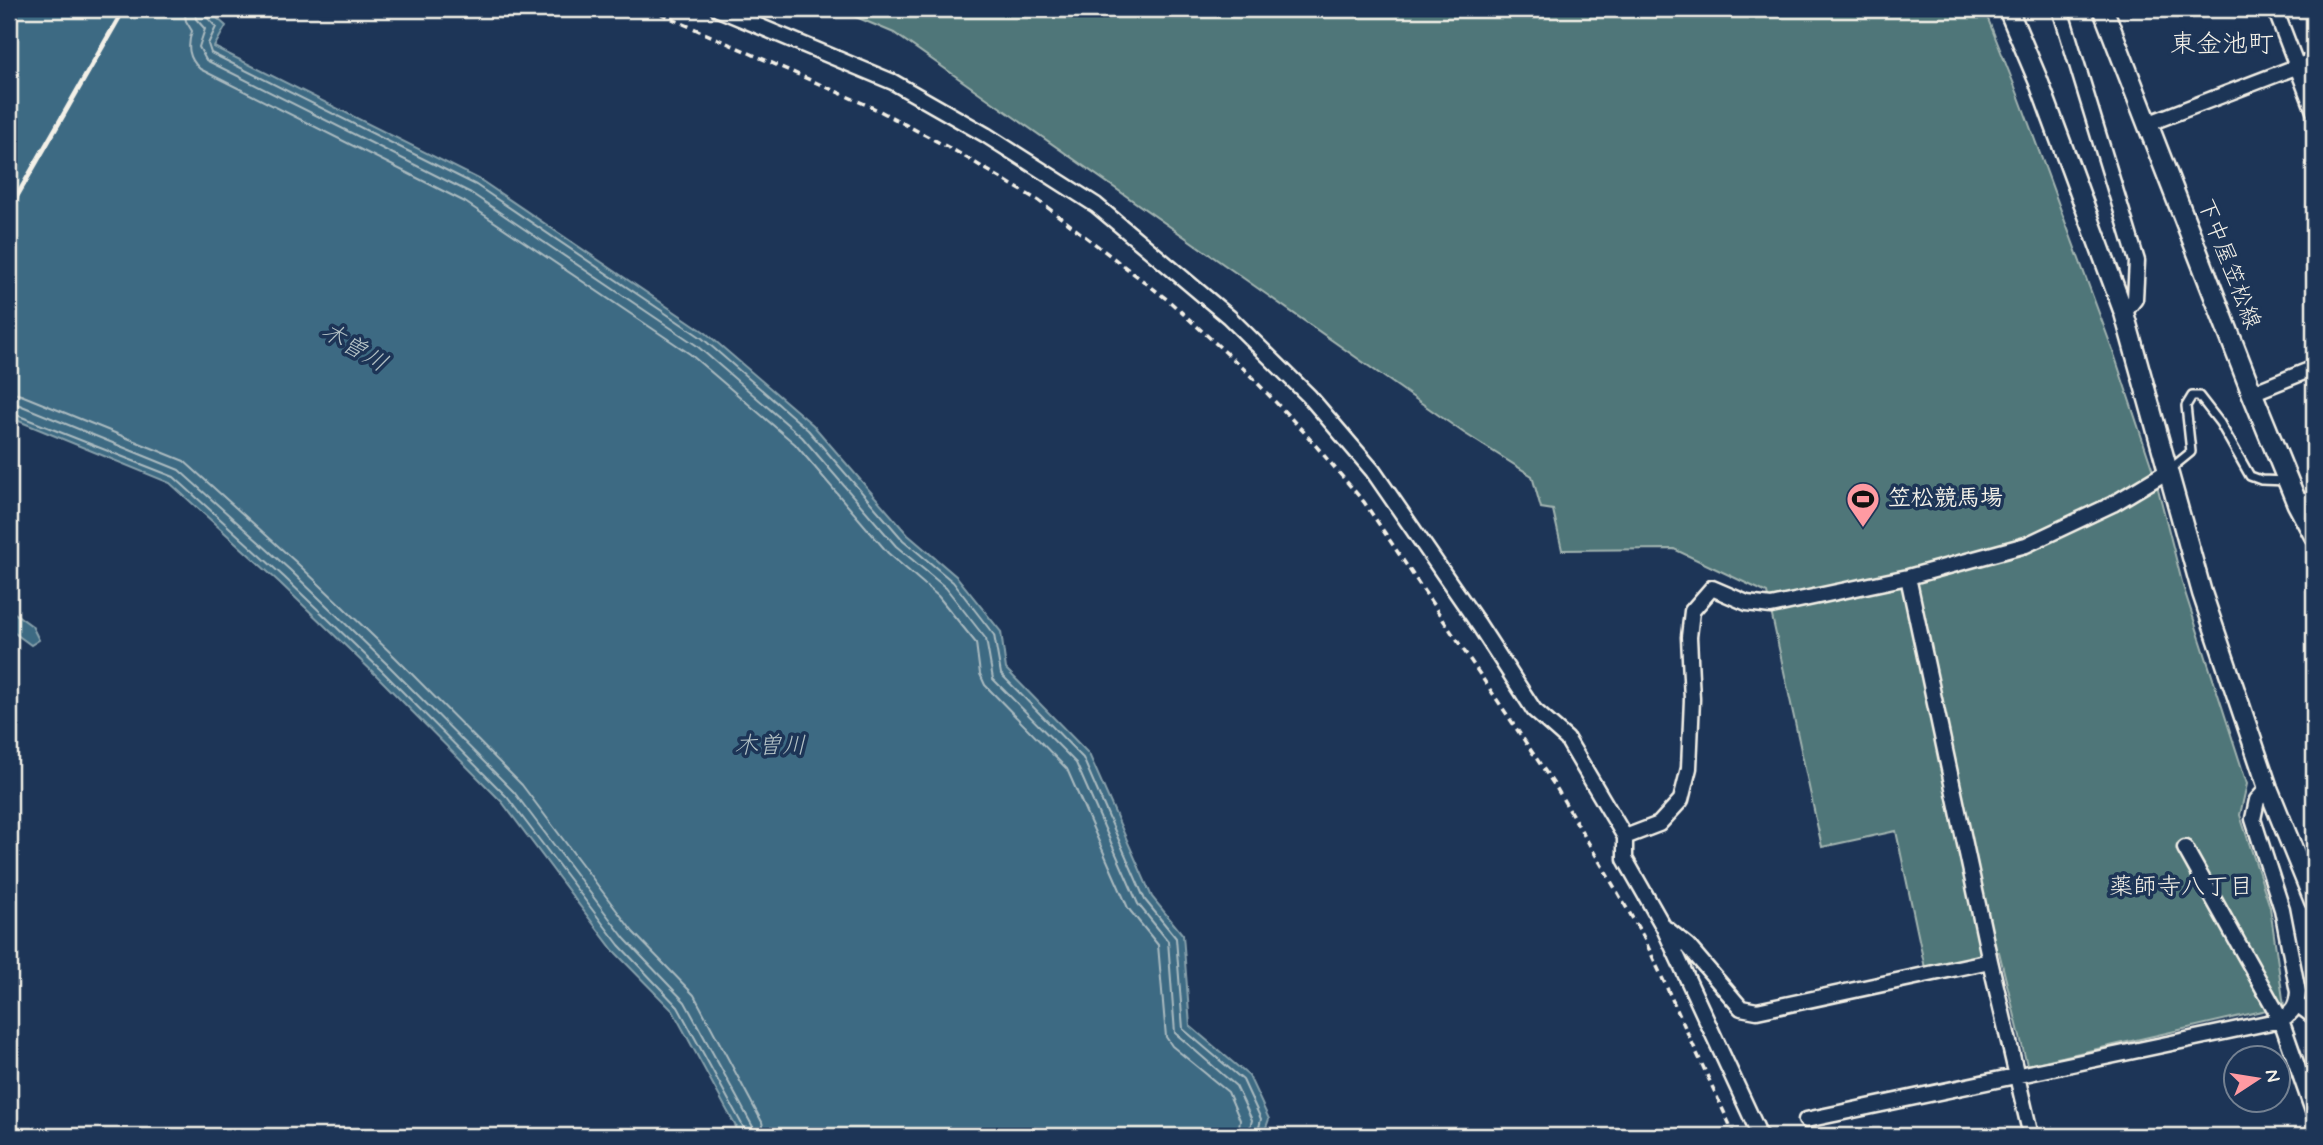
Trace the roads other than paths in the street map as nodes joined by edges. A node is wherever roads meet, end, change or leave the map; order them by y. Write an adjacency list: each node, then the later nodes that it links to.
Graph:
1 (718, 9): 19 (street)
2 (2008, 9): 10 (street)
3 (2060, 9): 10 (street)
4 (2103, 9): 9 (main road, 下中屋笠松線)
5 (2275, 9): 7 (street)
6 (2314, 60): 7 (street)
7 (2297, 66): 8 (street); 9 (street)
8 (2314, 111)
9 (2147, 124): 12 (main road, 下中屋笠松線)
10 (2124, 313): 13 (street)
11 (2314, 368): 12 (street)
12 (2252, 393): 14 (main road, 下中屋笠松線)
13 (2168, 471): 14 (lane); 17 (street); 18 (street)
14 (2288, 481): 15 (main road, 下中屋笠松線)
15 (2305, 501): 16 (main road, 下中屋笠松線)
16 (2314, 535)
17 (1908, 577): 19 (street); 23 (street)
18 (2268, 788): 21 (street); 24 (street)
19 (1625, 837): 22 (street)
20 (2185, 848): 26 (street)
21 (2314, 901)
22 (1663, 926): 23 (street); 30 (street)
23 (1990, 961): 27 (street)
24 (2297, 1004): 25 (street); 26 (street)
25 (2314, 1017)
26 (2281, 1020): 27 (street); 28 (street)
27 (2017, 1075): 29 (street); 31 (street)
28 (2314, 1114)
29 (1806, 1120)
30 (1760, 1136)
31 (2031, 1136)

